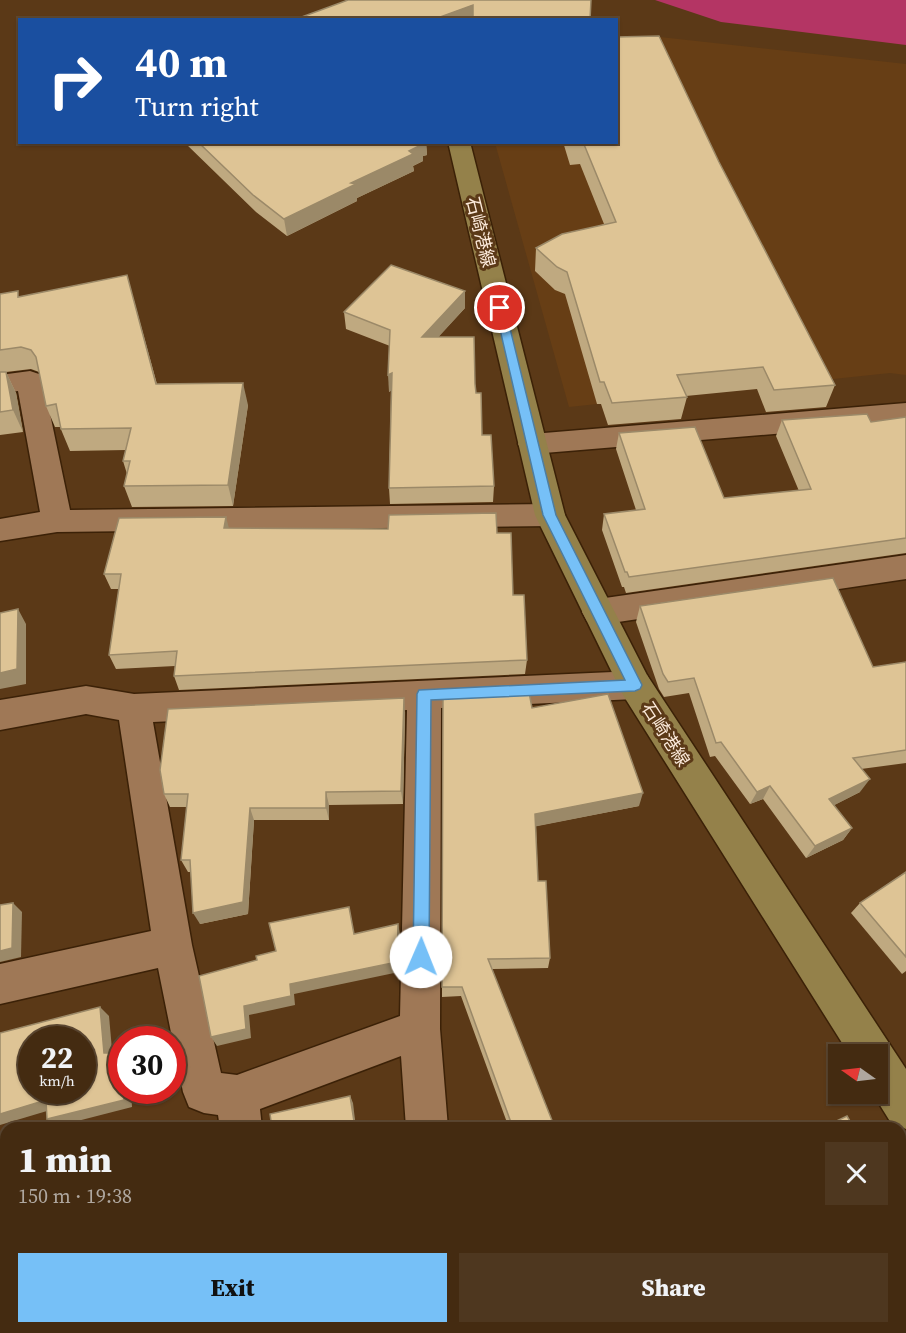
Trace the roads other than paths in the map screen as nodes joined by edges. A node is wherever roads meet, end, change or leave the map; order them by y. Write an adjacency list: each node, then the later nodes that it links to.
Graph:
1 (460, 144): 4 (main road, 石崎港線)
2 (0, 384): 6 (street)
3 (906, 413): 4 (street)
4 (532, 444): 5 (main road, 石崎港線)
5 (550, 515): 6 (street); 9 (main road, 石崎港線)
6 (57, 521): 7 (street)
7 (0, 530)
8 (906, 567): 9 (street)
9 (598, 612): 10 (main road, 石崎港線)
10 (635, 685): 11 (street); 17 (main road, 石崎港線)
11 (424, 694): 12 (street); 16 (street)
12 (134, 708): 13 (street); 14 (street)
13 (0, 715)
14 (173, 945): 15 (street); 20 (street)
15 (0, 984)
16 (420, 1029): 20 (street); 21 (street)
17 (866, 1044)
18 (888, 1080): 19 (main road)
19 (906, 1108)
20 (239, 1112)
21 (427, 1122)

